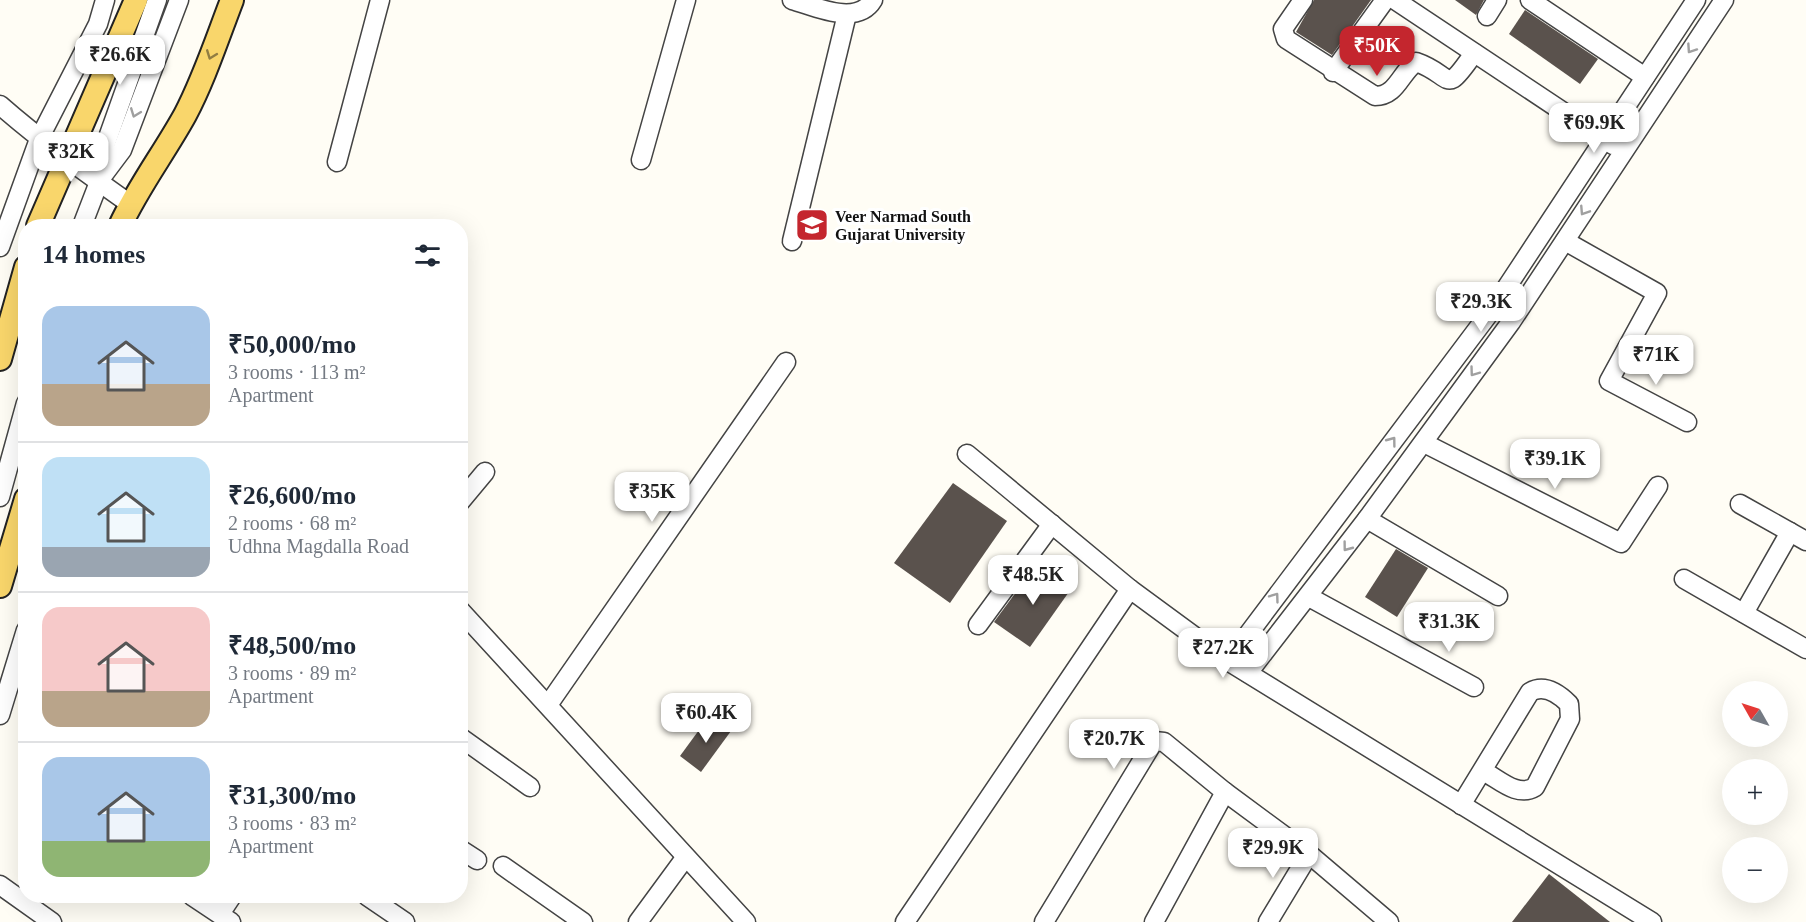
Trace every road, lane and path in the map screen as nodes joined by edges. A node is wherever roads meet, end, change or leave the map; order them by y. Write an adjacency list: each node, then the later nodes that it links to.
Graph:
1 (136, 0): 26 (main road)
2 (157, 0): 29 (street)
3 (179, 0): 29 (street, one-way to 29)
4 (232, 0): 30 (main road, one-way to 30)
5 (380, 0): 28 (street)
6 (686, 0): 27 (street)
7 (792, 0): 17 (street)
8 (873, 0): 17 (street)
9 (1303, 0): 20 (street)
10 (1385, 0): 20 (street)
11 (1395, 0): 19 (street)
12 (1497, 0): 18 (street)
13 (1530, 0): 21 (street)
14 (1696, 0): 21 (street)
15 (1724, 0): 25 (street, one-way to 25)
16 (99, 3): 24 (street)
17 (847, 14): 35 (street)
18 (1487, 16)
19 (1474, 53): 20 (street); 23 (street)
20 (1333, 72)
21 (1645, 77): 23 (street)
22 (0, 105): 24 (street)
23 (1603, 138): 25 (street); 62 (street, one-way to 23)
24 (39, 139): 26 (street); 36 (street)
25 (1622, 151): 34 (street, one-way to 34)
26 (67, 156): 29 (street); 31 (main road)
27 (641, 160)
28 (337, 162)
29 (99, 182): 30 (street); 32 (street)
30 (130, 204): 33 (main road)
31 (41, 219)
32 (85, 219)
33 (123, 219)
34 (1565, 241): 40 (street); 42 (street, one-way to 42)
35 (792, 242)
36 (0, 247)
37 (18, 295): 38 (main road)
38 (0, 359)
39 (786, 362): 66 (street)
40 (1687, 422)
41 (18, 433): 47 (street)
42 (1424, 443): 45 (street); 49 (street)
43 (967, 454): 50 (street)
44 (485, 472): 46 (street)
45 (1658, 486)
46 (468, 492)
47 (0, 497)
48 (1740, 504): 52 (street)
49 (1367, 519): 56 (street); 57 (street, one-way to 57)
50 (1052, 524): 55 (street); 60 (street)
51 (18, 526): 54 (main road)
52 (1798, 536): 58 (street)
53 (1684, 579): 58 (street)
54 (0, 586)
55 (1130, 589): 62 (street); 91 (street)
56 (1498, 596)
57 (1309, 597): 64 (street); 65 (street)
58 (1744, 613): 61 (street)
59 (468, 619): 66 (street)
60 (978, 625)
61 (1806, 649)
62 (1228, 662): 64 (street)
63 (18, 670): 67 (street)
64 (1248, 673): 72 (street)
65 (1474, 687)
66 (548, 705): 75 (street)
67 (0, 715)
68 (468, 743): 70 (street)
69 (1483, 771): 69 (street); 72 (street)
70 (530, 787)
71 (1225, 792): 74 (street); 92 (street); 93 (street)
72 (1461, 805): 96 (street)
73 (468, 854): 76 (street)
74 (1309, 854): 84 (street); 94 (street)
75 (685, 858): 89 (street); 90 (street)
76 (477, 860)
77 (504, 866): 88 (street)
78 (0, 885): 79 (street)
79 (18, 898)
80 (25, 903): 86 (street)
81 (202, 903): 85 (street)
82 (230, 903): 85 (street)
83 (377, 903): 87 (street)
84 (1368, 915): 95 (street)
85 (225, 918)
86 (51, 922)
87 (405, 922)
88 (583, 922)
89 (638, 922)
90 (746, 922)
91 (905, 922)
92 (1044, 922)
93 (1154, 922)
94 (1268, 922)
95 (1389, 922)
96 (1652, 922)

